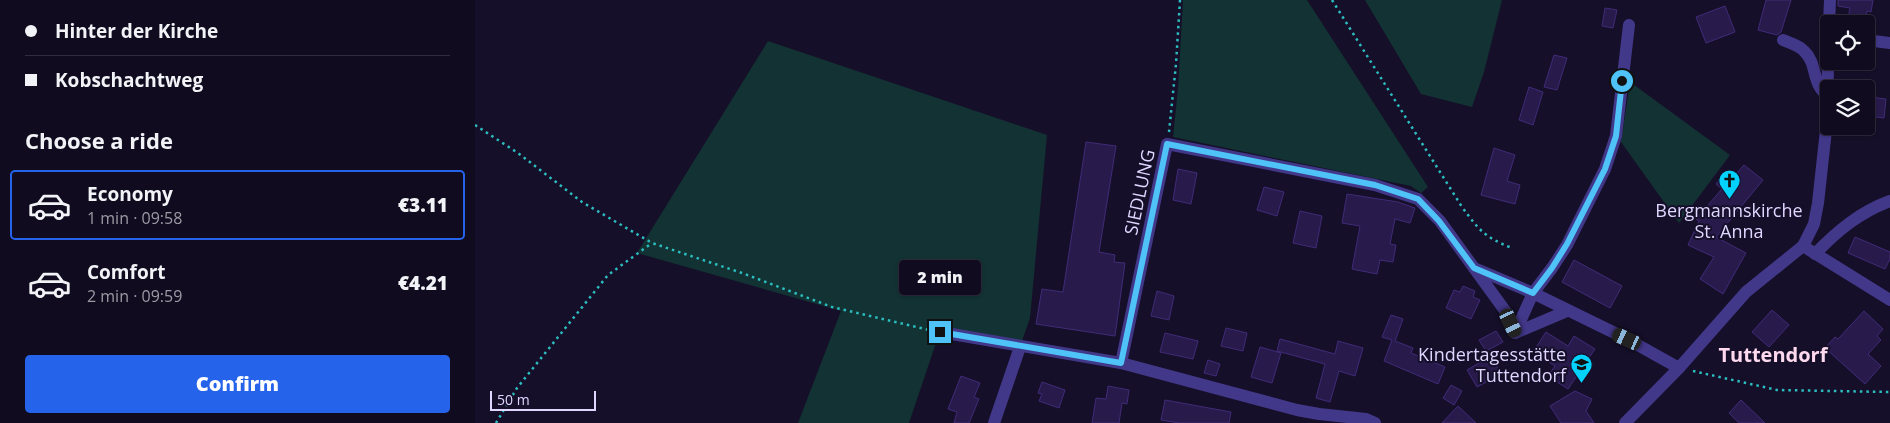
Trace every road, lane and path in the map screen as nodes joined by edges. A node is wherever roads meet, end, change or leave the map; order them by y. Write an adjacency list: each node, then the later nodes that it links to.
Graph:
1 (1180, 0): 12 (path)
2 (1332, 0): 16 (path)
3 (1830, 0): 4 (street)
4 (1829, 15)
5 (1629, 25): 19 (street)
6 (1783, 40): 9 (street)
7 (1875, 41): 8 (street)
8 (1890, 43)
9 (1820, 90)
10 (475, 124): 14 (path)
11 (1825, 135): 15 (street)
12 (1167, 144): 18 (street, SIEDLUNG); 25 (street, SIEDLUNG)
13 (1890, 202): 17 (street)
14 (652, 243): 22 (path); 28 (path)
15 (1803, 246): 17 (street); 26 (street)
16 (1512, 248)
17 (1815, 254): 20 (street)
18 (1474, 268): 19 (street); 23 (street, SIEDLUNG)
19 (1533, 293): 21 (street); 23 (street)
20 (1890, 300)
21 (1567, 310): 23 (street); 26 (street)
22 (940, 332): 24 (street)
23 (1515, 333)
24 (1020, 347): 25 (street); 29 (street)
25 (1121, 363): 30 (street)
26 (1679, 368): 27 (path); 31 (street)
27 (1890, 392)
28 (496, 423)
29 (994, 423)
30 (1375, 423)
31 (1625, 423)

